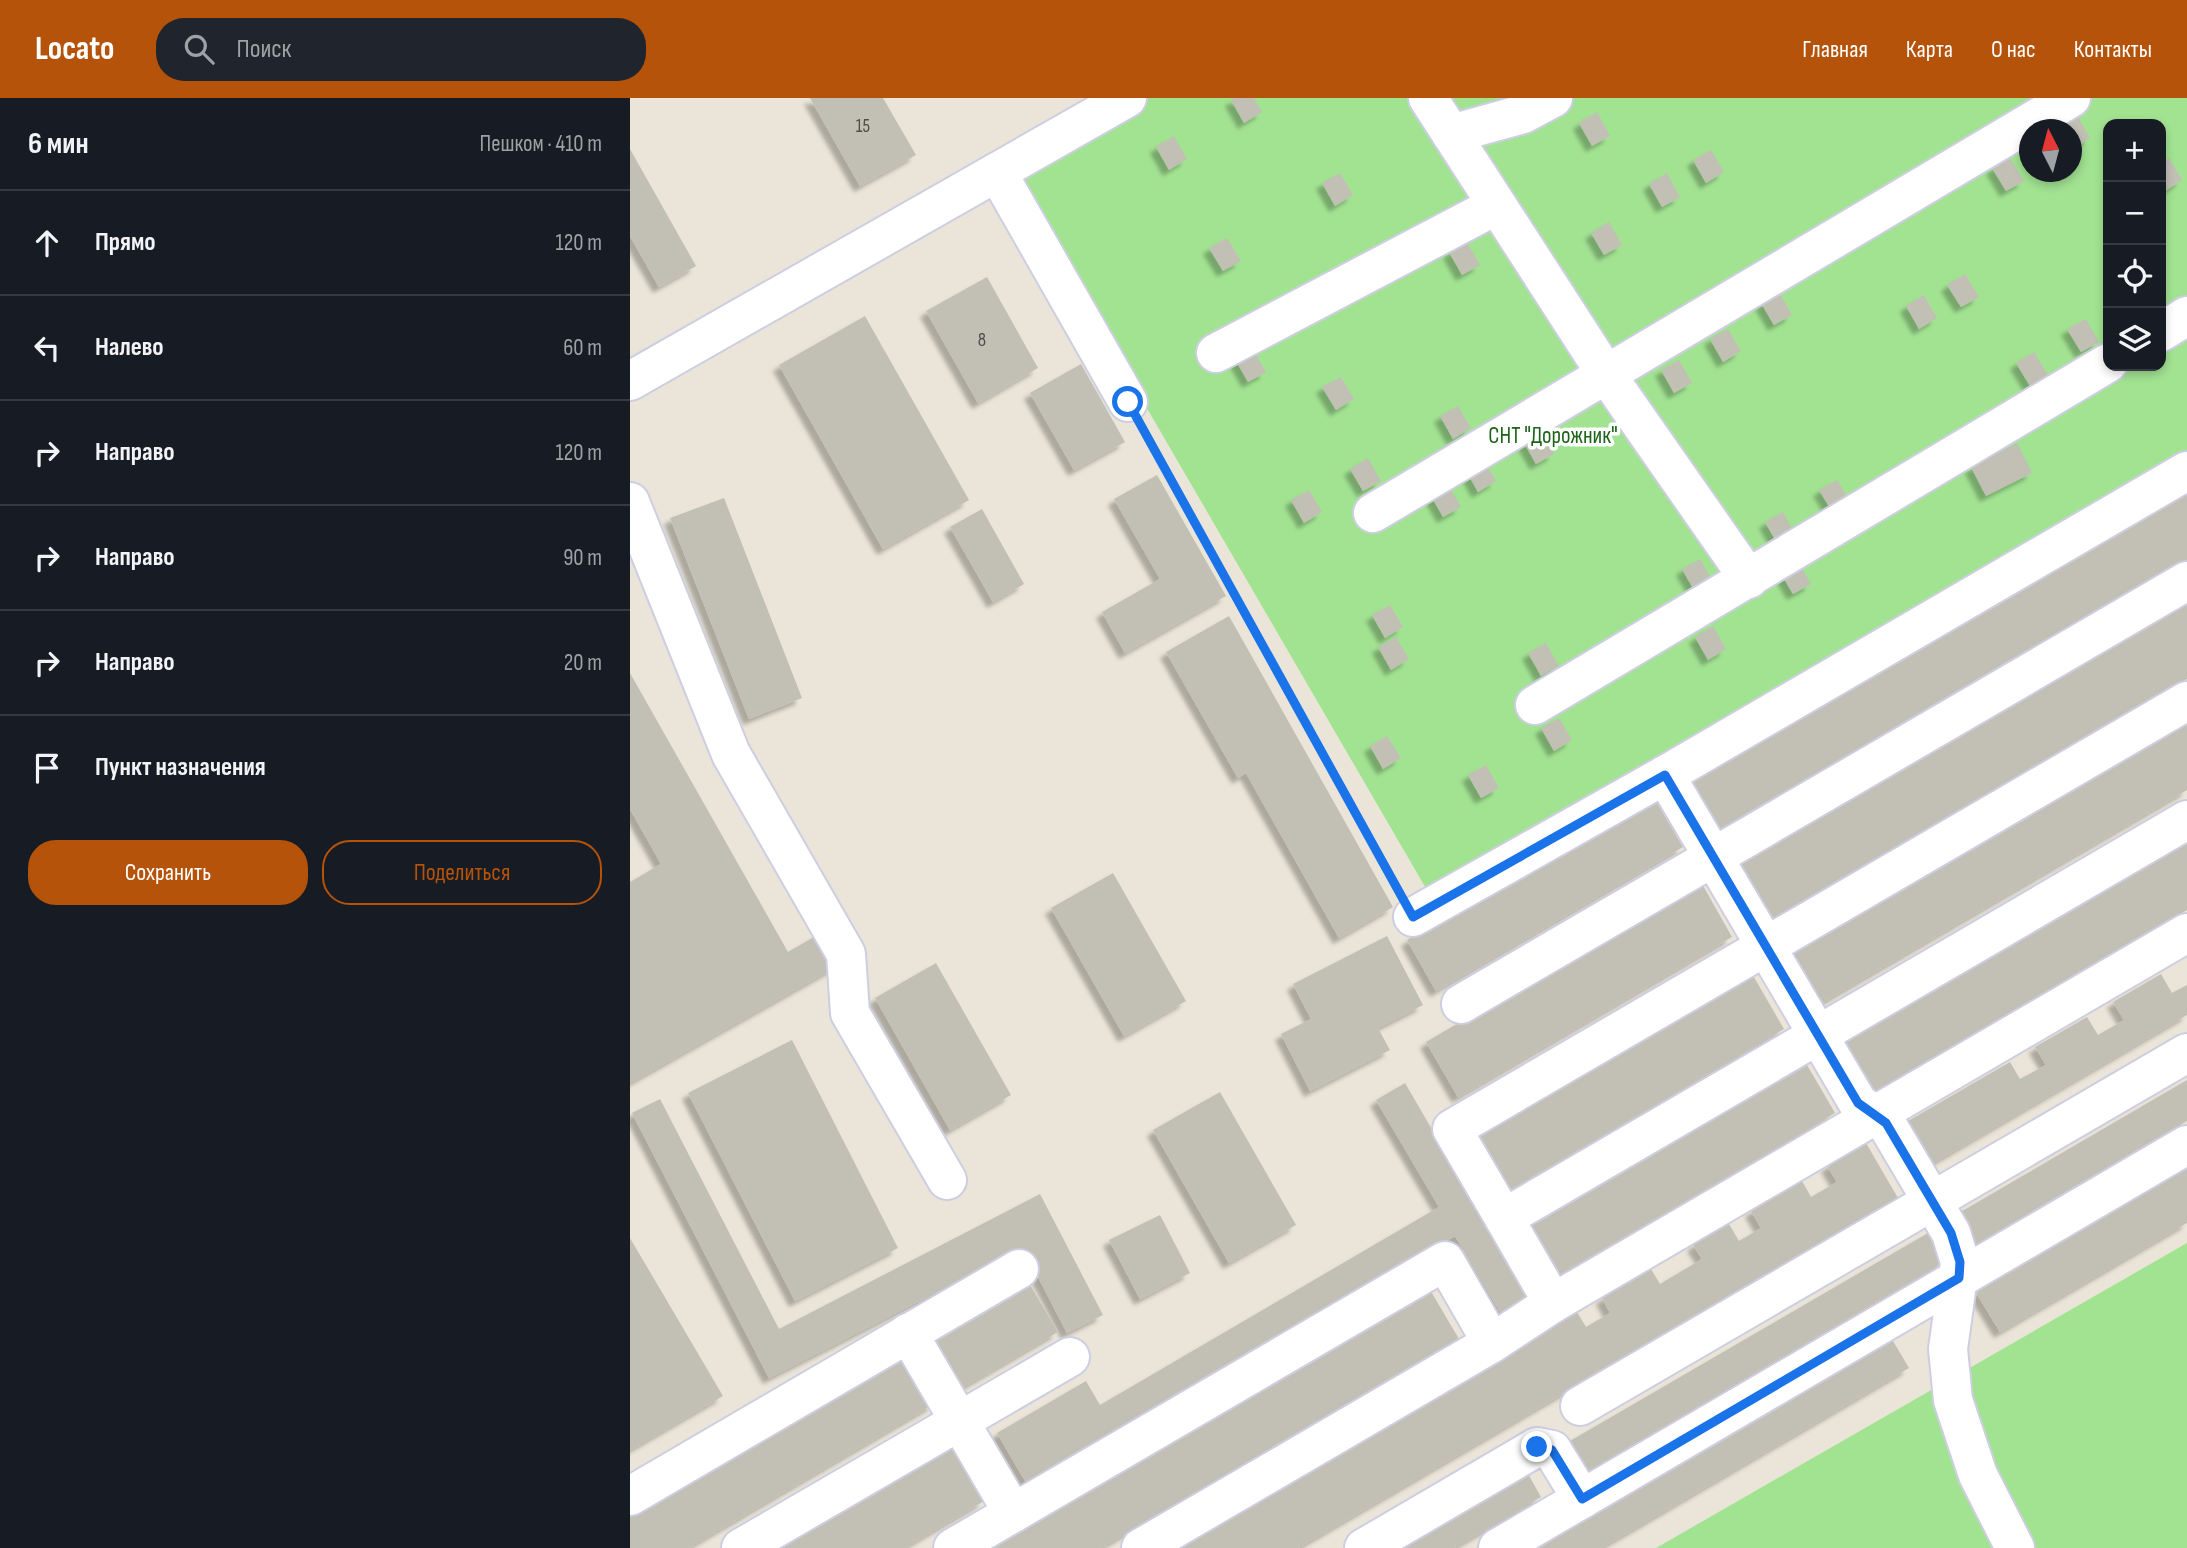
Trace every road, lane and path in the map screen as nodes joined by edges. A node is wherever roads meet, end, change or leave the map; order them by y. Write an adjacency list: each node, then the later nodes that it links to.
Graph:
1 (1128, 98): 6 (street)
2 (1428, 98): 5 (street)
3 (1553, 98): 5 (street)
4 (2071, 98): 12 (street)
5 (1451, 134): 7 (street)
6 (998, 172): 13 (street); 14 (street)
7 (1497, 205): 10 (street); 12 (street)
8 (2187, 316): 9 (street)
9 (2166, 329)
10 (1216, 354)
11 (2103, 366): 18 (street)
12 (1606, 374): 17 (street); 18 (street)
13 (630, 382)
14 (1128, 402): 25 (path)
15 (2187, 471): 22 (street)
16 (630, 502): 33 (street)
17 (1373, 513)
18 (1749, 579): 21 (street)
19 (2187, 581): 24 (street)
20 (2187, 701): 27 (street)
21 (1535, 705)
22 (1665, 775): 24 (street); 25 (street)
23 (2187, 820): 29 (street)
24 (1714, 857): 27 (street); 28 (street)
25 (1413, 917)
26 (2187, 933): 31 (street)
27 (1766, 946): 29 (street); 35 (street)
28 (1461, 1004)
29 (1818, 1035): 31 (street); 35 (street)
30 (2187, 1053): 34 (street)
31 (1875, 1115): 34 (street); 38 (street)
32 (2187, 1145): 37 (street)
33 (947, 1180)
34 (1932, 1201): 37 (street); 42 (street)
35 (1504, 1218): 38 (street)
36 (1019, 1269): 39 (street)
37 (1959, 1278): 45 (street); 52 (street)
38 (1553, 1303): 40 (street)
39 (908, 1333): 43 (street); 44 (street)
40 (1492, 1343): 46 (street); 49 (street)
41 (1070, 1356): 43 (street)
42 (1580, 1406)
43 (960, 1420): 46 (street); 47 (street)
44 (630, 1496)
45 (1582, 1499): 50 (street); 51 (street)
46 (1013, 1513): 48 (street)
47 (741, 1548)
48 (953, 1548)
49 (1141, 1548)
50 (1364, 1548)
51 (1498, 1548)
52 (2015, 1548)

